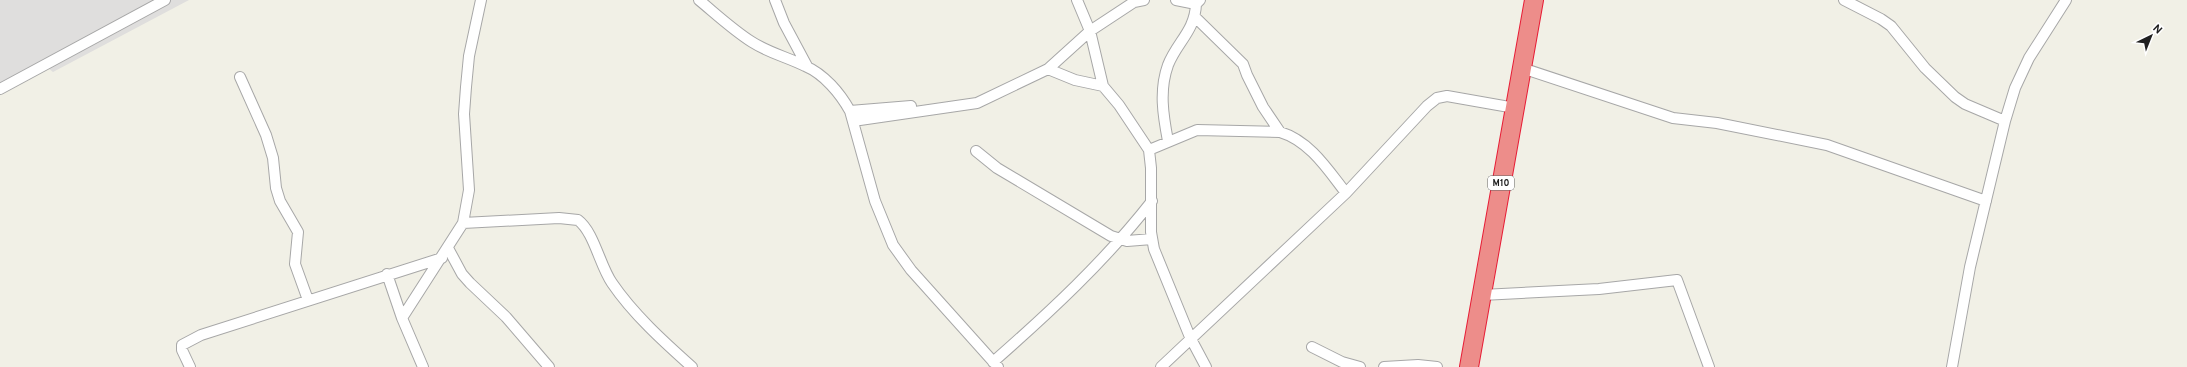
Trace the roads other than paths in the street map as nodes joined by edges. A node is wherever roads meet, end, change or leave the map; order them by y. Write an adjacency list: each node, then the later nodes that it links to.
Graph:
1 (165, 0): 19 (street)
2 (481, 0): 32 (street)
3 (699, 0): 14 (street)
4 (775, 0): 14 (street)
5 (1078, 0): 13 (street)
6 (1144, 0): 13 (street)
7 (1176, 0): 11 (street)
8 (1534, 0): 15 (highway, M10)
9 (1844, 0): 23 (street)
10 (2066, 0): 23 (street)
11 (1198, 2): 12 (street)
12 (1196, 18): 25 (street); 26 (street)
13 (1090, 31): 16 (street); 18 (street)
14 (807, 66): 22 (street)
15 (1522, 68): 21 (highway, M10); 31 (street)
16 (1048, 69): 18 (street); 20 (street)
17 (240, 77): 39 (street)
18 (1103, 86): 27 (street)
19 (0, 89)
20 (935, 108): 22 (street); 24 (street)
21 (1515, 108): 29 (street); 38 (highway, M10)
22 (850, 111): 24 (street)
23 (2004, 120): 31 (street)
24 (853, 121): 43 (street)
25 (1280, 132): 26 (street); 29 (street)
26 (1168, 141): 27 (street)
27 (1149, 150): 30 (street)
28 (976, 151): 34 (street)
29 (1346, 193): 41 (street)
30 (1152, 201): 33 (street); 34 (street)
31 (1986, 201): 55 (street)
32 (463, 222): 35 (street); 47 (street)
33 (1152, 239): 34 (street); 41 (street)
34 (1120, 240): 43 (street)
35 (448, 248): 36 (street); 46 (street)
36 (442, 258): 37 (street); 40 (street)
37 (387, 274): 39 (street); 40 (street)
38 (1482, 295): 53 (highway, M10); 54 (street)
39 (308, 300): 44 (street)
40 (402, 318): 45 (street)
41 (1190, 337): 48 (street); 49 (street)
42 (1312, 347): 50 (street)
43 (995, 365)
44 (190, 367)
45 (423, 367)
46 (549, 367)
47 (692, 367)
48 (1161, 367)
49 (1206, 367)
50 (1360, 367)
51 (1384, 367): 52 (street)
52 (1437, 367)
53 (1470, 367)
54 (1709, 367)
55 (1952, 367)

